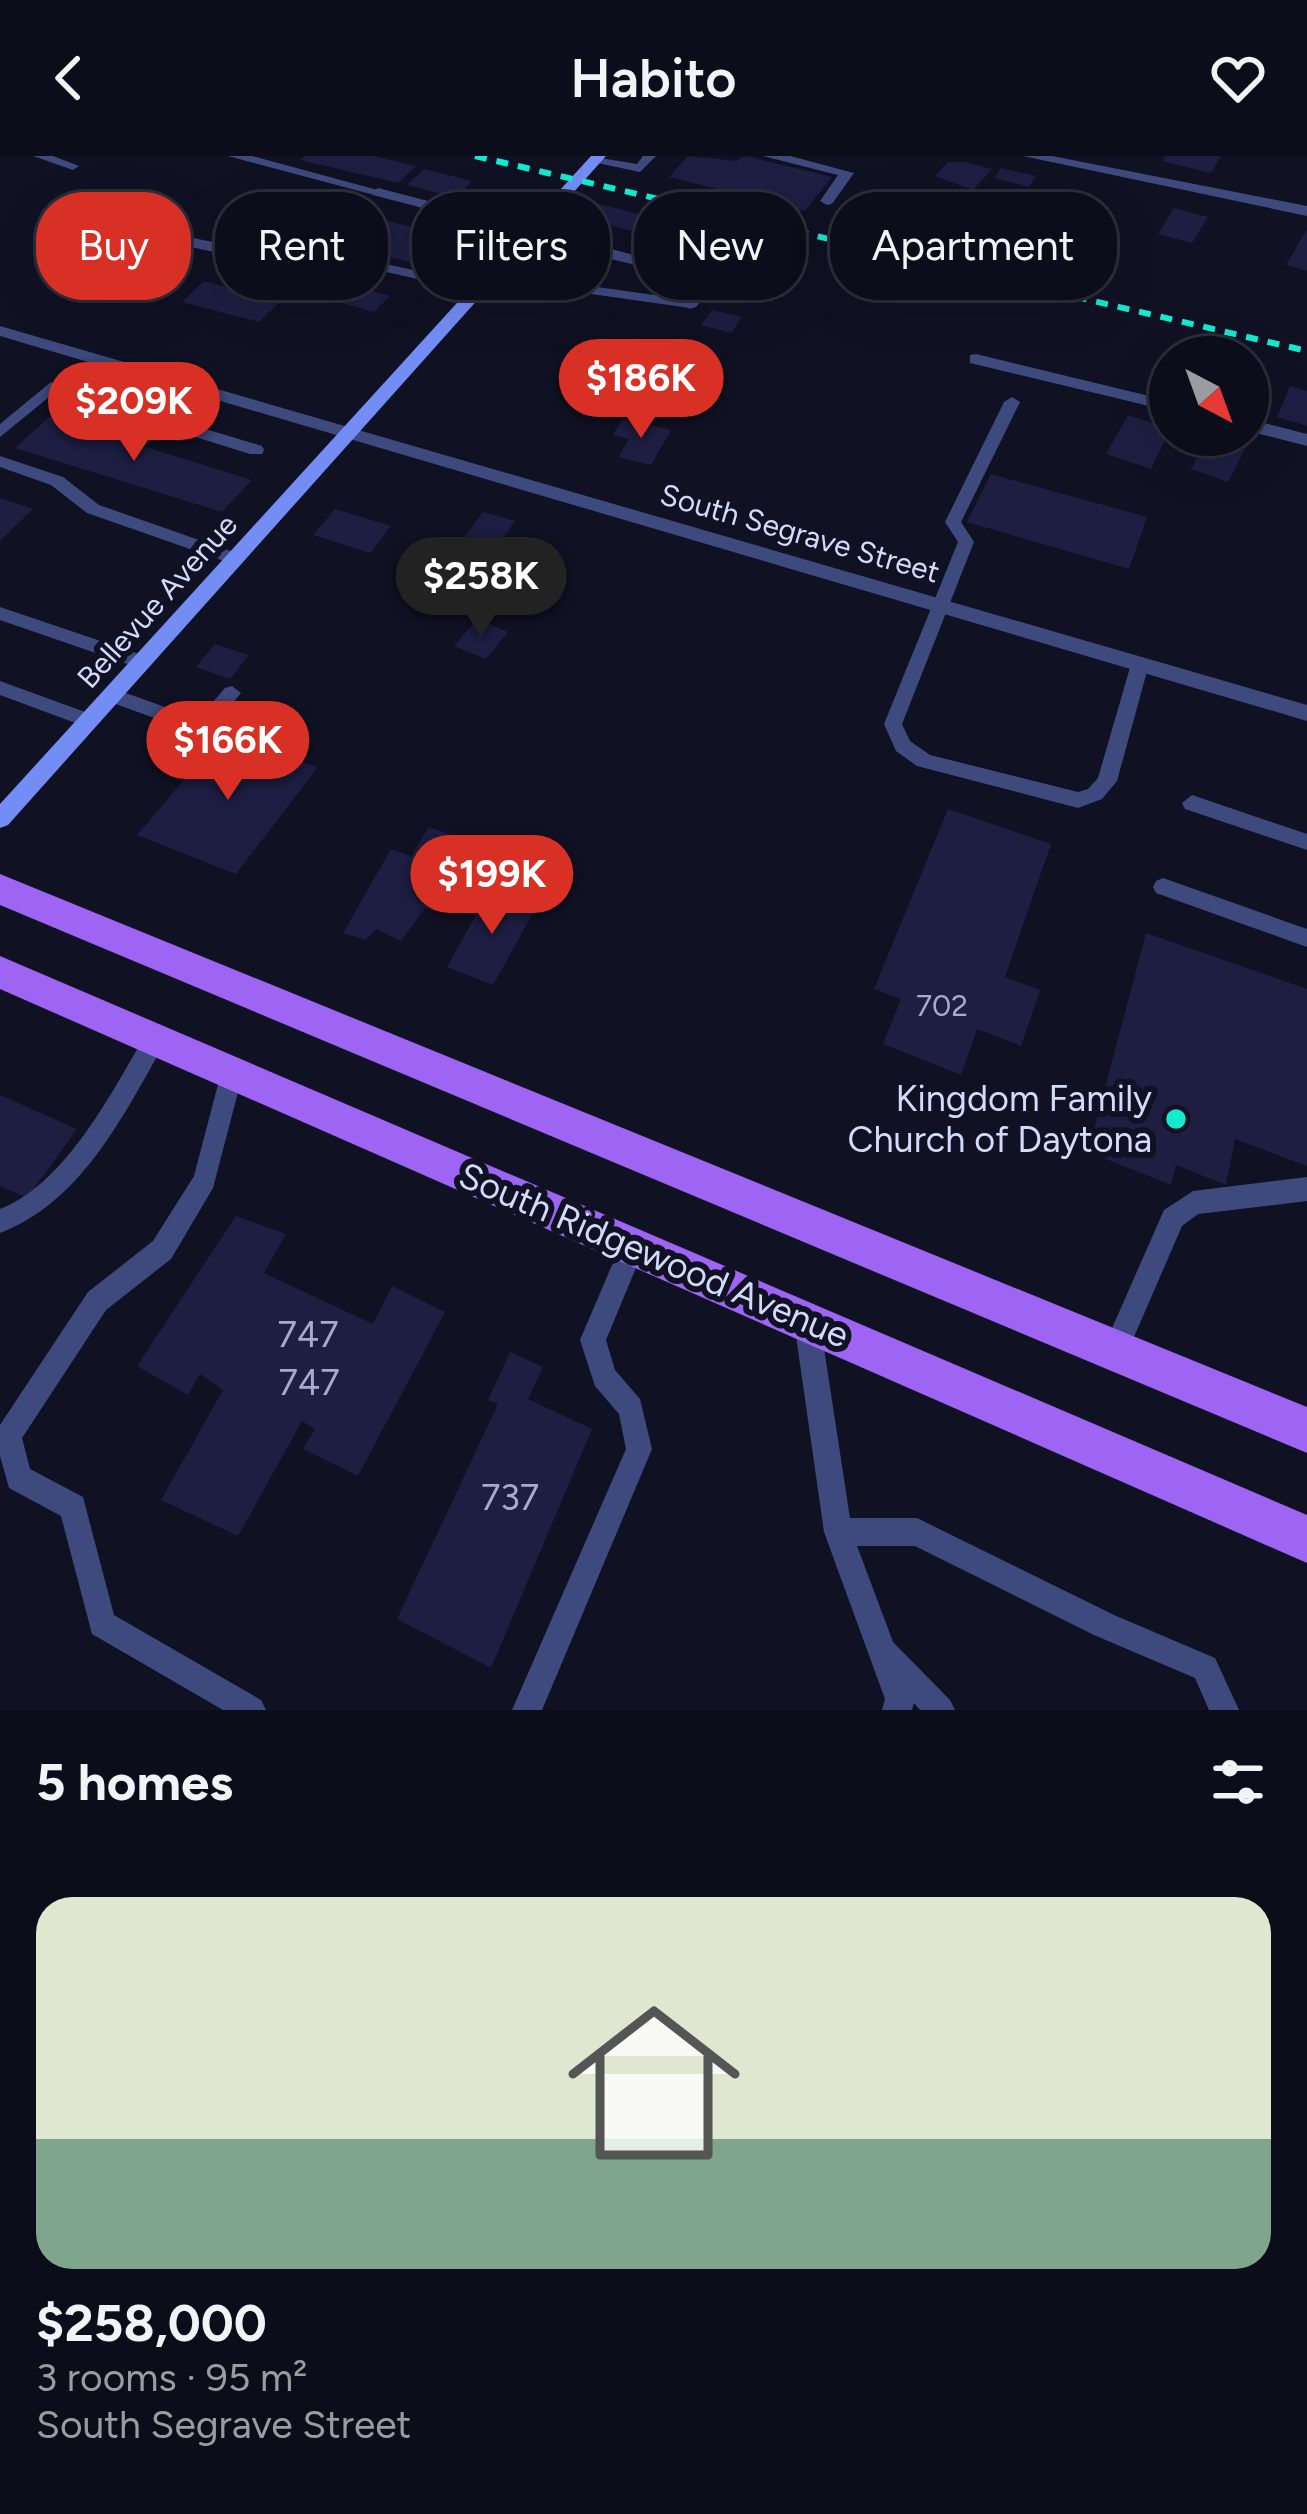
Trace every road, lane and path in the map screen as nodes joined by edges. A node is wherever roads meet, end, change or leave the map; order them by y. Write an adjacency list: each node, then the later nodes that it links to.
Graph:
1 (38, 156): 7 (lane)
2 (235, 156): 8 (street)
3 (650, 156): 6 (lane)
4 (770, 156): 10 (street)
5 (1030, 156): 11 (street)
6 (596, 159): 9 (street, Bellevue Avenue)
7 (73, 166)
8 (378, 192)
9 (566, 192)
10 (827, 201)
11 (1307, 211)
12 (610, 254): 15 (street)
13 (610, 295): 15 (lane)
14 (469, 300): 22 (street, Bellevue Avenue)
15 (690, 304)
16 (0, 331): 22 (street, South Segrave Street)
17 (976, 359): 18 (street)
18 (1149, 401)
19 (1012, 402): 27 (lane)
20 (1269, 430): 23 (street)
21 (0, 432): 24 (lane)
22 (350, 433): 26 (street, Bellevue Avenue); 27 (street, South Segrave Street)
23 (1307, 440)
24 (256, 450)
25 (0, 461): 26 (lane)
26 (236, 559): 29 (street, Bellevue Avenue)
27 (939, 605): 30 (street, South Segrave Street); 30 (lane)
28 (0, 613): 29 (lane)
29 (142, 662): 33 (street, Bellevue Avenue)
30 (1140, 664): 34 (street, South Segrave Street)
31 (0, 688): 35 (lane)
32 (232, 693): 33 (lane)
33 (112, 695): 35 (street, Bellevue Avenue)
34 (1307, 713)
35 (89, 721): 37 (street, Bellevue Avenue)
36 (1192, 803): 38 (lane)
37 (0, 818)
38 (1307, 842)
39 (1163, 886): 41 (lane)
40 (0, 889): 49 (main road)
41 (1307, 938)
42 (0, 972): 43 (main road, South Ridgewood Avenue)
43 (155, 1039): 44 (main road, South Ridgewood Avenue); 46 (lane)
44 (232, 1072): 47 (main road, South Ridgewood Avenue); 56 (lane)
45 (1307, 1189): 49 (lane)
46 (0, 1221)
47 (633, 1246): 48 (main road, South Ridgewood Avenue); 57 (lane)
48 (807, 1322): 51 (main road, South Ridgewood Avenue); 53 (lane)
49 (1115, 1351): 50 (main road)
50 (1307, 1430)
51 (1246, 1512): 52 (main road); 54 (main road, South Ridgewood Avenue)
52 (1307, 1516)
53 (838, 1532): 55 (lane); 60 (lane)
54 (1307, 1539)
55 (880, 1646): 58 (lane); 59 (lane)
56 (251, 1710)
57 (527, 1710)
58 (897, 1710)
59 (940, 1710)
60 (1224, 1710)

